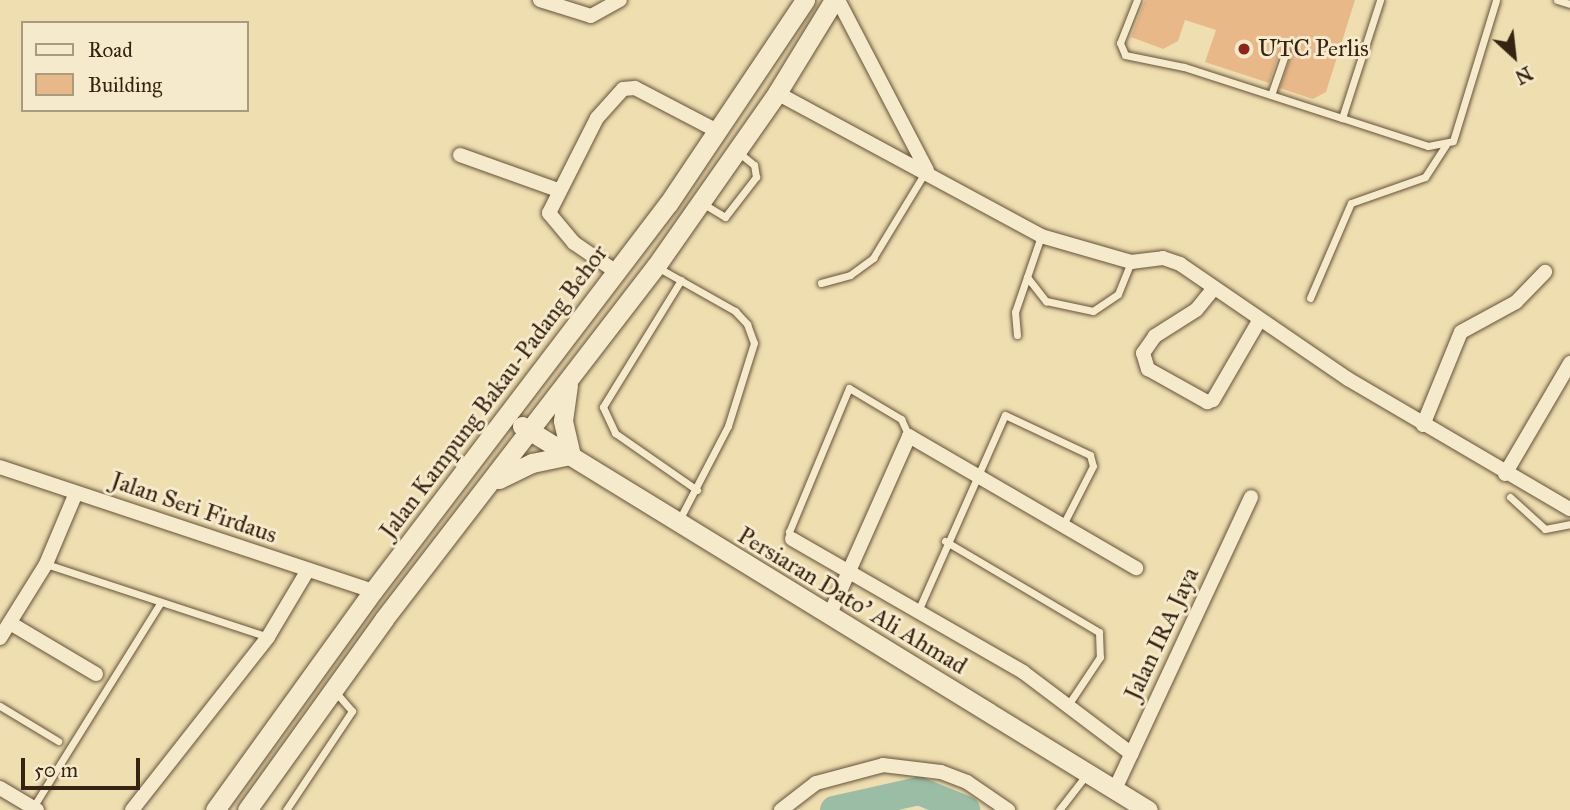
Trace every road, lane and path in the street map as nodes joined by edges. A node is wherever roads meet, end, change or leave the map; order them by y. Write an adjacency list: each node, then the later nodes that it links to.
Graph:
1 (540, 0): 2 (street)
2 (620, 0)
3 (805, 0): 14 (street, Jalan Kampung Bakau-Padang Behor)
4 (836, 0): 11 (street, Jalan Kampung Bakau-Padang Behor); 18 (street)
5 (1137, 0): 12 (lane)
6 (1380, 0): 13 (lane)
7 (1496, 0): 15 (lane)
8 (1557, 0): 9 (lane)
9 (1570, 4)
10 (1286, 52): 12 (lane)
11 (778, 93): 16 (street, Jalan Kampung Bakau-Padang Behor); 18 (street)
12 (1271, 95): 13 (lane)
13 (1342, 118): 15 (lane)
14 (719, 132): 19 (street); 24 (street, Jalan Kampung Bakau-Padang Behor)
15 (1446, 145): 30 (lane)
16 (735, 150): 20 (street, Jalan Kampung Bakau-Padang Behor); 20 (lane)
17 (460, 155): 19 (street)
18 (927, 170): 21 (street); 28 (lane)
19 (558, 190): 24 (street)
20 (699, 201): 23 (street, Jalan Kampung Bakau-Padang Behor)
21 (1041, 236): 22 (street); 26 (lane)
22 (1131, 262): 26 (lane); 29 (street)
23 (656, 266): 27 (lane); 34 (street, Jalan Kampung Bakau-Padang Behor)
24 (615, 271): 35 (street, Jalan Kampung Bakau-Padang Behor)
25 (1545, 272): 36 (street)
26 (1027, 277): 32 (lane)
27 (681, 280): 44 (lane); 44 (lane)
28 (821, 283)
29 (1214, 288): 31 (street); 31 (street)
30 (1310, 298)
31 (1259, 321): 36 (street)
32 (1017, 335)
33 (1570, 363): 41 (street)
34 (569, 380): 37 (street, Jalan Kampung Bakau-Padang Behor); 39 (street)
35 (507, 417): 37 (street, Persiaran Dato' Ali Ahmad); 58 (street, Jalan Kampung Bakau-Padang Behor)
36 (1423, 425): 41 (street)
37 (532, 431): 39 (street, Persiaran Dato' Ali Ahmad); 43 (street, Jalan Kampung Bakau-Padang Behor)
38 (909, 436): 42 (street); 52 (lane); 57 (street)
39 (571, 456): 43 (street); 49 (street, Persiaran Dato' Ali Ahmad)
40 (0, 467): 45 (street, Jalan Seri Firdaus)
41 (1504, 474): 48 (street)
42 (977, 475): 50 (street); 50 (lane); 53 (lane)
43 (494, 482): 65 (street, Jalan Kampung Bakau-Padang Behor)
44 (697, 490): 49 (lane)
45 (76, 493): 54 (street); 56 (street, Jalan Seri Firdaus)
46 (1251, 497): 69 (street, Jalan IRA Jaya)
47 (1510, 497): 51 (lane)
48 (1570, 509)
49 (678, 522): 61 (street, Persiaran Dato' Ali Ahmad)
50 (1064, 523): 55 (street)
51 (1570, 524)
52 (792, 539): 57 (street)
53 (945, 541): 60 (lane); 66 (lane)
54 (46, 564): 59 (lane); 62 (street)
55 (1136, 568)
56 (308, 570): 58 (street, Jalan Seri Firdaus); 63 (street)
57 (849, 576): 60 (street); 61 (street)
58 (373, 591): 75 (street, Jalan Kampung Bakau-Padang Behor)
59 (161, 602): 63 (lane); 73 (lane)
60 (917, 612): 66 (street)
61 (829, 616): 70 (street, Persiaran Dato' Ali Ahmad)
62 (4, 629): 64 (street)
63 (268, 637): 74 (street)
64 (96, 674)
65 (333, 690): 76 (street, Jalan Kampung Bakau-Padang Behor); 77 (lane)
66 (1068, 705): 69 (street)
67 (0, 706): 68 (lane)
68 (58, 741)
69 (1132, 754): 72 (street, Jalan IRA Jaya)
70 (1088, 774): 72 (street, Persiaran Dato' Ali Ahmad); 80 (lane)
71 (0, 788): 73 (street)
72 (1115, 789): 81 (street, Persiaran Dato' Ali Ahmad)
73 (34, 809)
74 (132, 810)
75 (215, 810)
76 (247, 810)
77 (286, 810)
78 (781, 810): 79 (street)
79 (1008, 810)
80 (1059, 810)
81 (1148, 810)

